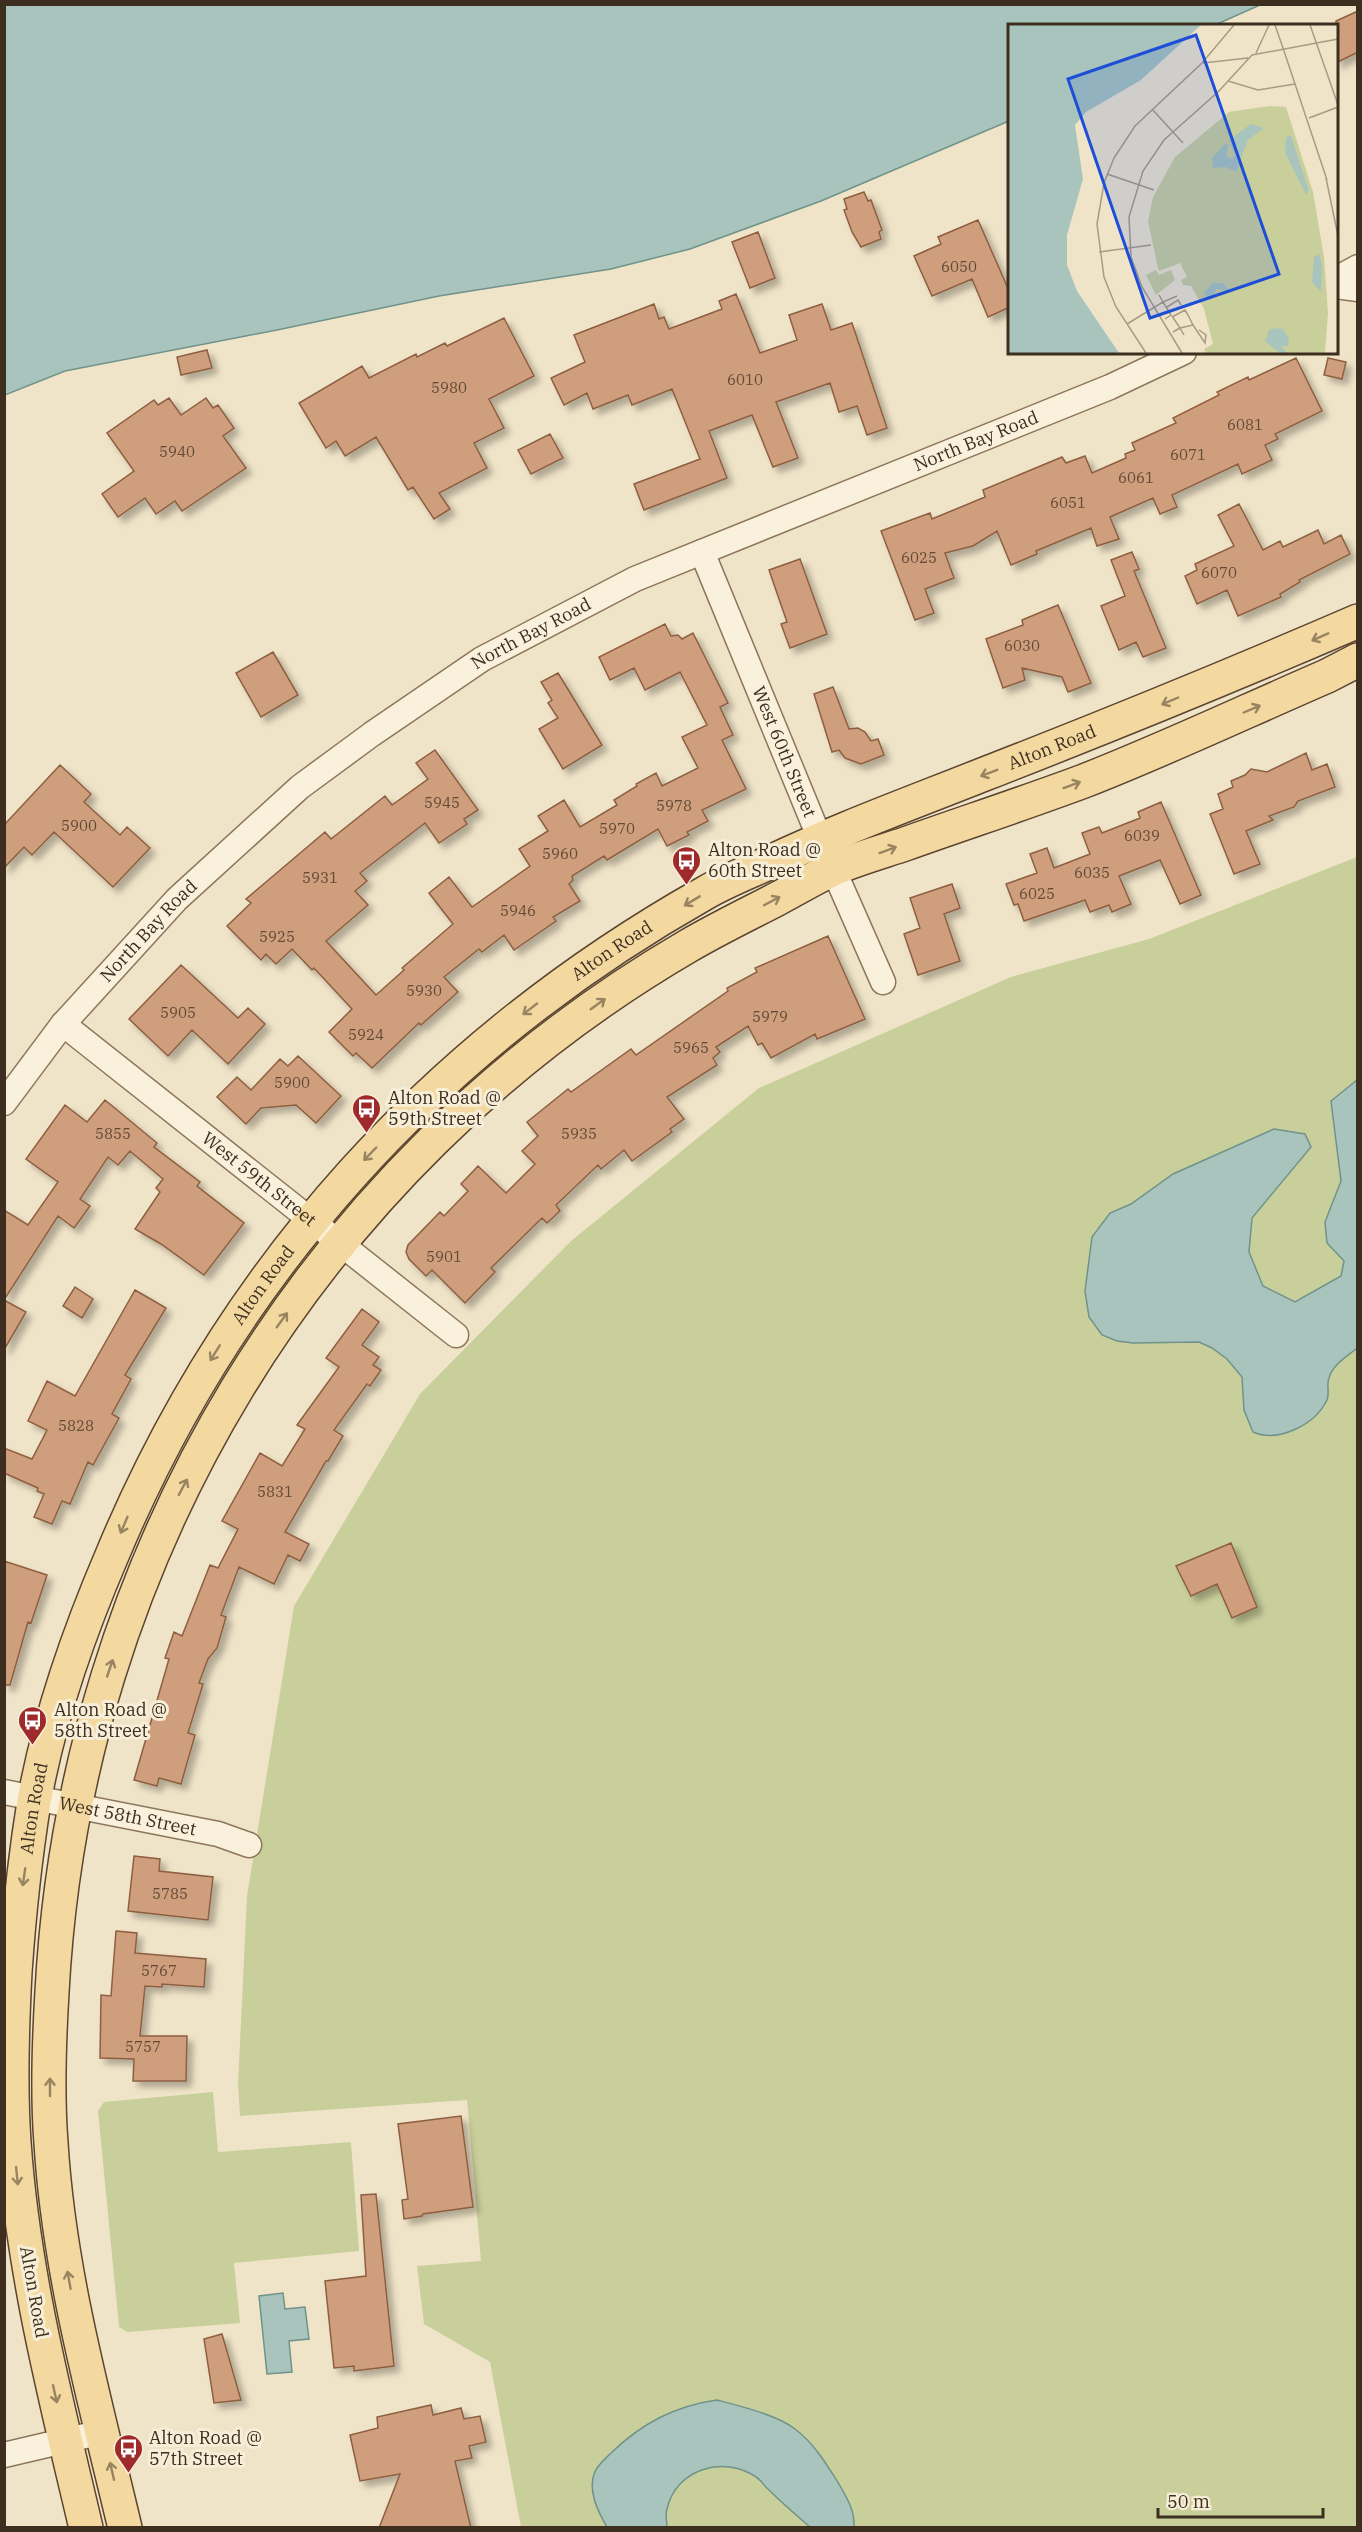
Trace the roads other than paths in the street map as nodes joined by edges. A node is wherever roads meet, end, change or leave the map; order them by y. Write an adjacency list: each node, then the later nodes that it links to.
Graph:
1 (1358, 267): 2 (street)
2 (1338, 278)
3 (1338, 286): 4 (street)
4 (1358, 289)
5 (1180, 354): 6 (street, North Bay Road)
6 (702, 552): 9 (street, West 60th Street); 12 (street, North Bay Road)
7 (1358, 621): 9 (main road, Alton Road, one-way to 9)
8 (1358, 660): 10 (main road, Alton Road, one-way to 8)
9 (820, 838): 10 (street, West 60th Street); 14 (main road, Alton Road, one-way to 14)
10 (833, 869): 11 (street, West 60th Street); 15 (main road, Alton Road, one-way to 10)
11 (883, 982)
12 (63, 1024): 13 (street, North Bay Road); 14 (street, West 59th Street)
13 (4, 1103)
14 (310, 1220): 15 (street, West 59th Street); 17 (main road, Alton Road, one-way to 17)
15 (341, 1244): 16 (street, West 59th Street); 18 (main road, Alton Road, one-way to 15)
16 (456, 1335)
17 (20, 1795): 18 (street, West 58th Street); 21 (main road, Alton Road, one-way to 21)
18 (74, 1805): 19 (street, West 58th Street); 20 (main road, Alton Road, one-way to 18)
19 (249, 1845)
20 (102, 2432): 21 (street); 24 (main road, Alton Road, one-way to 20)
21 (65, 2441): 22 (street); 23 (main road, Alton Road)
22 (4, 2455)
23 (86, 2528)
24 (125, 2528)

